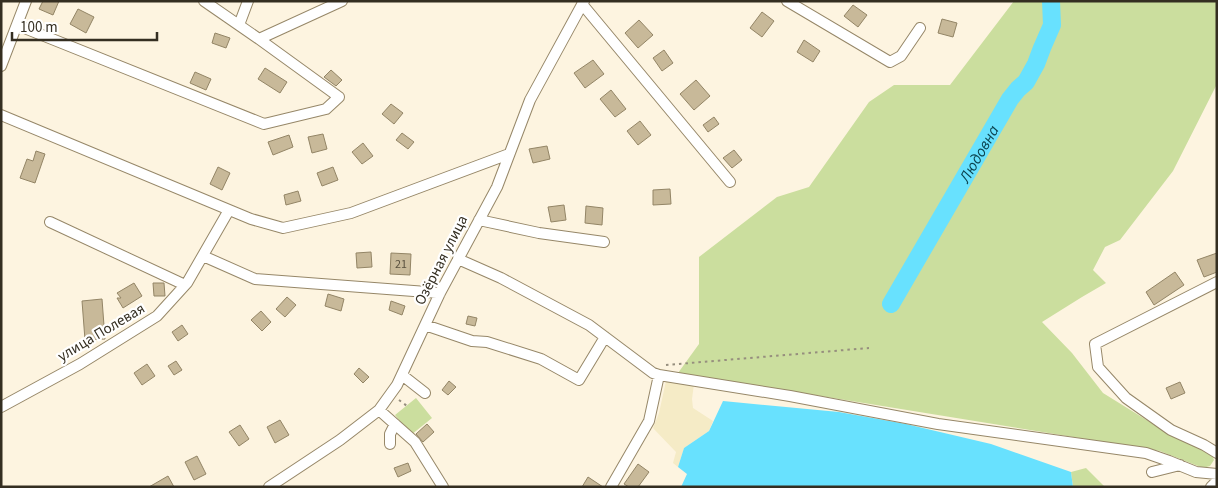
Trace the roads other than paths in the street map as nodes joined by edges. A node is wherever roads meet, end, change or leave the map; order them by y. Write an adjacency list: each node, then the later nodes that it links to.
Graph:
1 (26, 1): 7 (street)
2 (204, 1): 8 (street)
3 (248, 1): 8 (street)
4 (342, 1): 10 (street)
5 (787, 1): 9 (street)
6 (583, 3): 13 (street, Озёрная улица); 14 (street)
7 (17, 25): 10 (street); 11 (street)
8 (239, 25): 10 (street)
9 (920, 28)
10 (259, 39)
11 (1, 66)
12 (1, 115): 15 (street)
13 (509, 154): 15 (street); 16 (street, Озёрная улица)
14 (730, 182)
15 (229, 210): 19 (street, улица Полевая)
16 (479, 220): 18 (street); 21 (street, Озёрная улица)
17 (50, 222): 23 (street)
18 (604, 242)
19 (203, 256): 23 (street, улица Полевая); 24 (street)
20 (443, 264): 21 (street)
21 (456, 264): 24 (street, Озёрная улица); 26 (street)
22 (1216, 283): 34 (street)
23 (185, 286): 30 (street, улица Полевая)
24 (440, 293): 25 (street, Озёрная улица)
25 (421, 326): 26 (street); 28 (street, Озёрная улица)
26 (605, 337): 27 (street)
27 (656, 374): 35 (street); 41 (street)
28 (402, 375): 29 (street); 31 (street, Озёрная улица)
29 (425, 393)
30 (1, 407)
31 (379, 410): 32 (street); 39 (street, Озёрная улица)
32 (395, 424): 33 (street); 40 (street)
33 (390, 444)
34 (1217, 453)
35 (1180, 465): 36 (street); 37 (street)
36 (1152, 472)
37 (1217, 474)
38 (1217, 481): 42 (street)
39 (270, 487)
40 (443, 487)
41 (611, 487)
42 (1212, 487)

